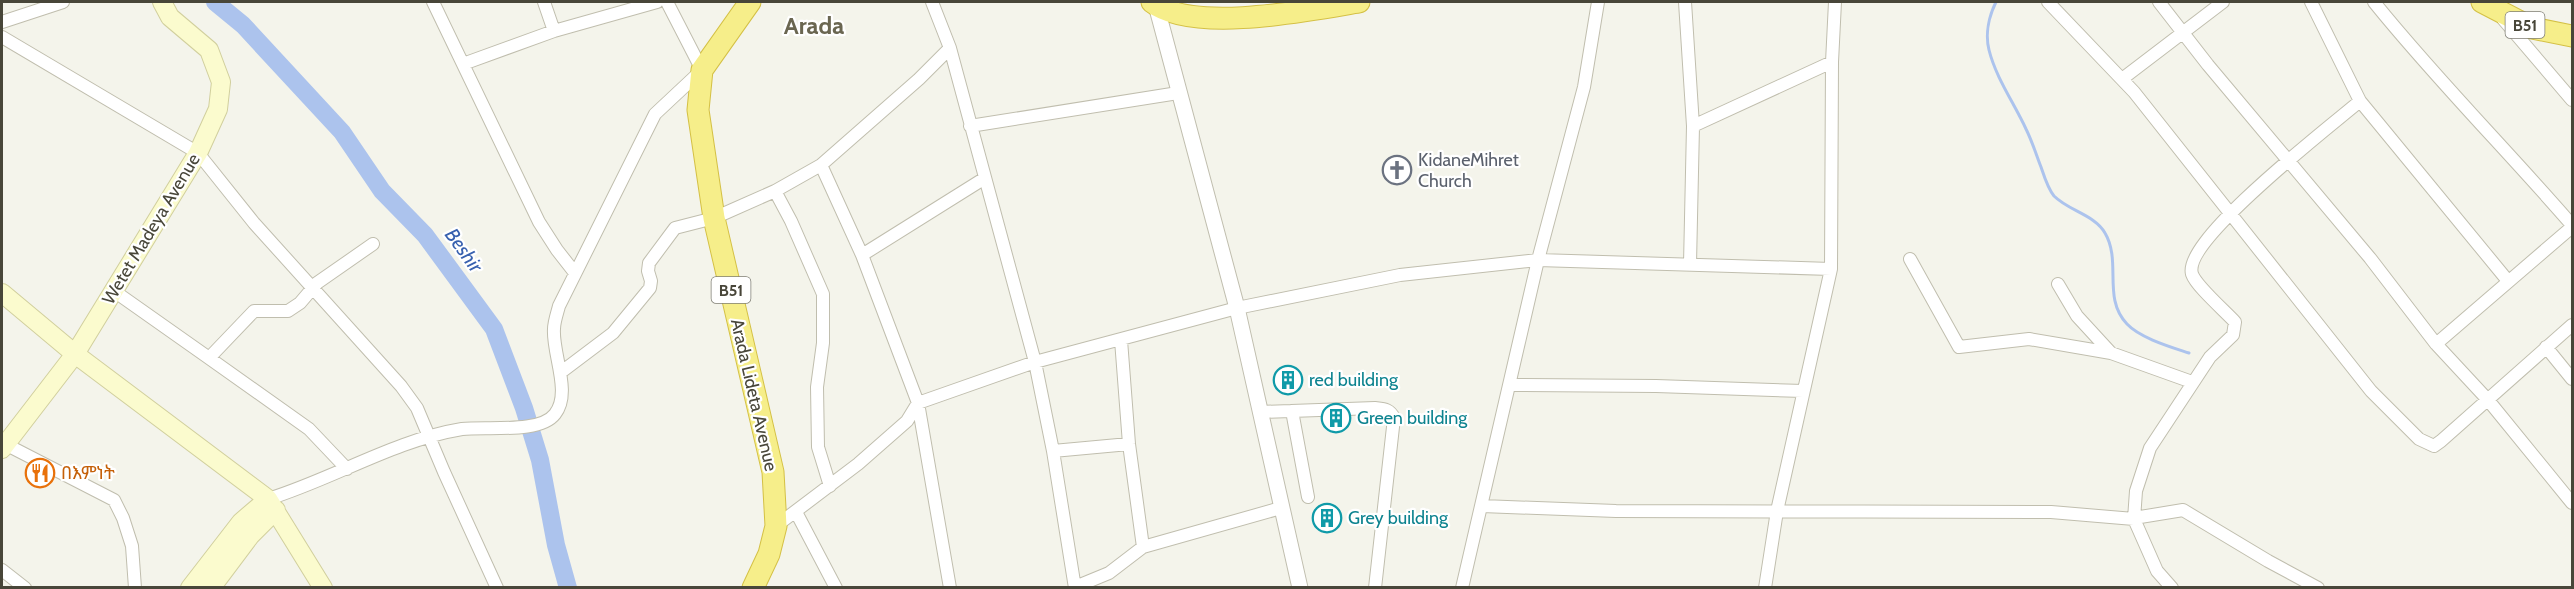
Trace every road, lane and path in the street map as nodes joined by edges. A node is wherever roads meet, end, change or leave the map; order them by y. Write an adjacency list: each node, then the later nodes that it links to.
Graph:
1 (63, 2): 21 (street)
2 (162, 2): 36 (main road, Wetet Madeya Avenue)
3 (433, 2): 28 (street)
4 (544, 2): 22 (street)
5 (657, 2): 22 (street)
6 (667, 2): 29 (street)
7 (750, 2): 29 (highway, Arada Lideta Avenue / B51)
8 (932, 2): 26 (street)
9 (1359, 2): 19 (highway)
10 (1598, 2): 47 (street)
11 (1685, 2): 35 (street)
12 (1835, 2): 27 (street)
13 (2048, 2): 30 (street)
14 (2159, 2): 23 (street)
15 (2223, 2): 23 (street)
16 (2311, 2): 33 (street)
17 (2374, 2): 43 (street)
18 (1154, 3): 19 (highway); 31 (street)
19 (1324, 5)
20 (2489, 6): 24 (highway, B51); 32 (street)
21 (2, 22)
22 (554, 31): 28 (street)
23 (2182, 31): 30 (street); 37 (street)
24 (2572, 36)
25 (2, 37): 36 (street)
26 (950, 48): 34 (street); 38 (street)
27 (1832, 62): 35 (street); 49 (street)
28 (463, 64): 50 (street)
29 (702, 70): 42 (highway, Arada Lideta Avenue / B51); 50 (street)
30 (2122, 79): 41 (street)
31 (1178, 93): 34 (street); 56 (street)
32 (2572, 100)
33 (2360, 101): 37 (street); 51 (street)
34 (970, 126): 39 (street)
35 (1694, 126): 48 (street)
36 (198, 153): 53 (street); 54 (main road, Wetet Madeya Avenue)
37 (2288, 161): 41 (street); 59 (street)
38 (821, 165): 40 (street); 45 (street)
39 (985, 178): 45 (street); 64 (street)
40 (775, 191): 42 (street); 79 (street)
41 (2231, 213): 67 (street); 70 (street)
42 (714, 218): 65 (street); 88 (highway, Arada Lideta Avenue / B51)
43 (2572, 226): 51 (street)
44 (373, 244): 53 (street)
45 (862, 255): 71 (street)
46 (1910, 259): 61 (street)
47 (1538, 260): 48 (street); 56 (street); 68 (street)
48 (1690, 264): 49 (street)
49 (1831, 268): 69 (street)
50 (575, 273): 65 (street)
51 (2508, 281): 59 (street)
52 (2058, 284): 61 (street)
53 (312, 290): 63 (street); 74 (street)
54 (114, 291): 62 (main road, Wetet Madeya Avenue); 63 (street)
55 (2, 293): 62 (main road)
56 (1237, 308): 58 (street); 73 (street)
57 (2572, 325): 60 (street)
58 (1121, 340): 64 (street); 75 (street)
59 (2436, 344): 70 (street)
60 (2546, 347): 66 (street); 70 (street)
61 (2111, 353): 67 (street)
62 (75, 354): 76 (main road, Wetet Madeya Avenue); 82 (main road)
63 (209, 358): 78 (street)
64 (1035, 362): 71 (street); 77 (street)
65 (560, 373): 74 (street)
66 (2572, 379)
67 (2192, 382): 87 (street)
68 (1509, 385): 69 (street); 83 (street)
69 (1803, 391): 85 (street)
70 (2488, 400): 81 (street)
71 (918, 403): 79 (street); 100 (street)
72 (1292, 411): 73 (street); 80 (street); 102 (street)
73 (1260, 412): 84 (street)
74 (429, 436): 78 (street); 97 (street)
75 (1129, 444): 77 (street); 89 (street)
76 (3, 447): 93 (street)
77 (1053, 451): 91 (street)
78 (347, 469): 82 (street)
79 (830, 486): 86 (street)
80 (1308, 497)
81 (2572, 503)
82 (272, 504): 94 (main road); 95 (main road); 96 (main road)
83 (1482, 506): 85 (street); 103 (street)
84 (1281, 508): 89 (street); 101 (street)
85 (1777, 511): 87 (street); 104 (street)
86 (796, 512): 88 (street); 99 (street)
87 (2134, 518): 105 (street); 106 (street)
88 (776, 526): 98 (highway, Arada Lideta Avenue / B51)
89 (1143, 547): 91 (street)
90 (2, 570): 92 (street)
91 (1075, 587)
92 (25, 588)
93 (135, 588)
94 (190, 588)
95 (211, 588)
96 (323, 588)
97 (497, 588)
98 (753, 588)
99 (836, 588)
100 (950, 588)
101 (1300, 588)
102 (1375, 588)
103 (1462, 588)
104 (1765, 588)
105 (2172, 588)
106 (2318, 588)

